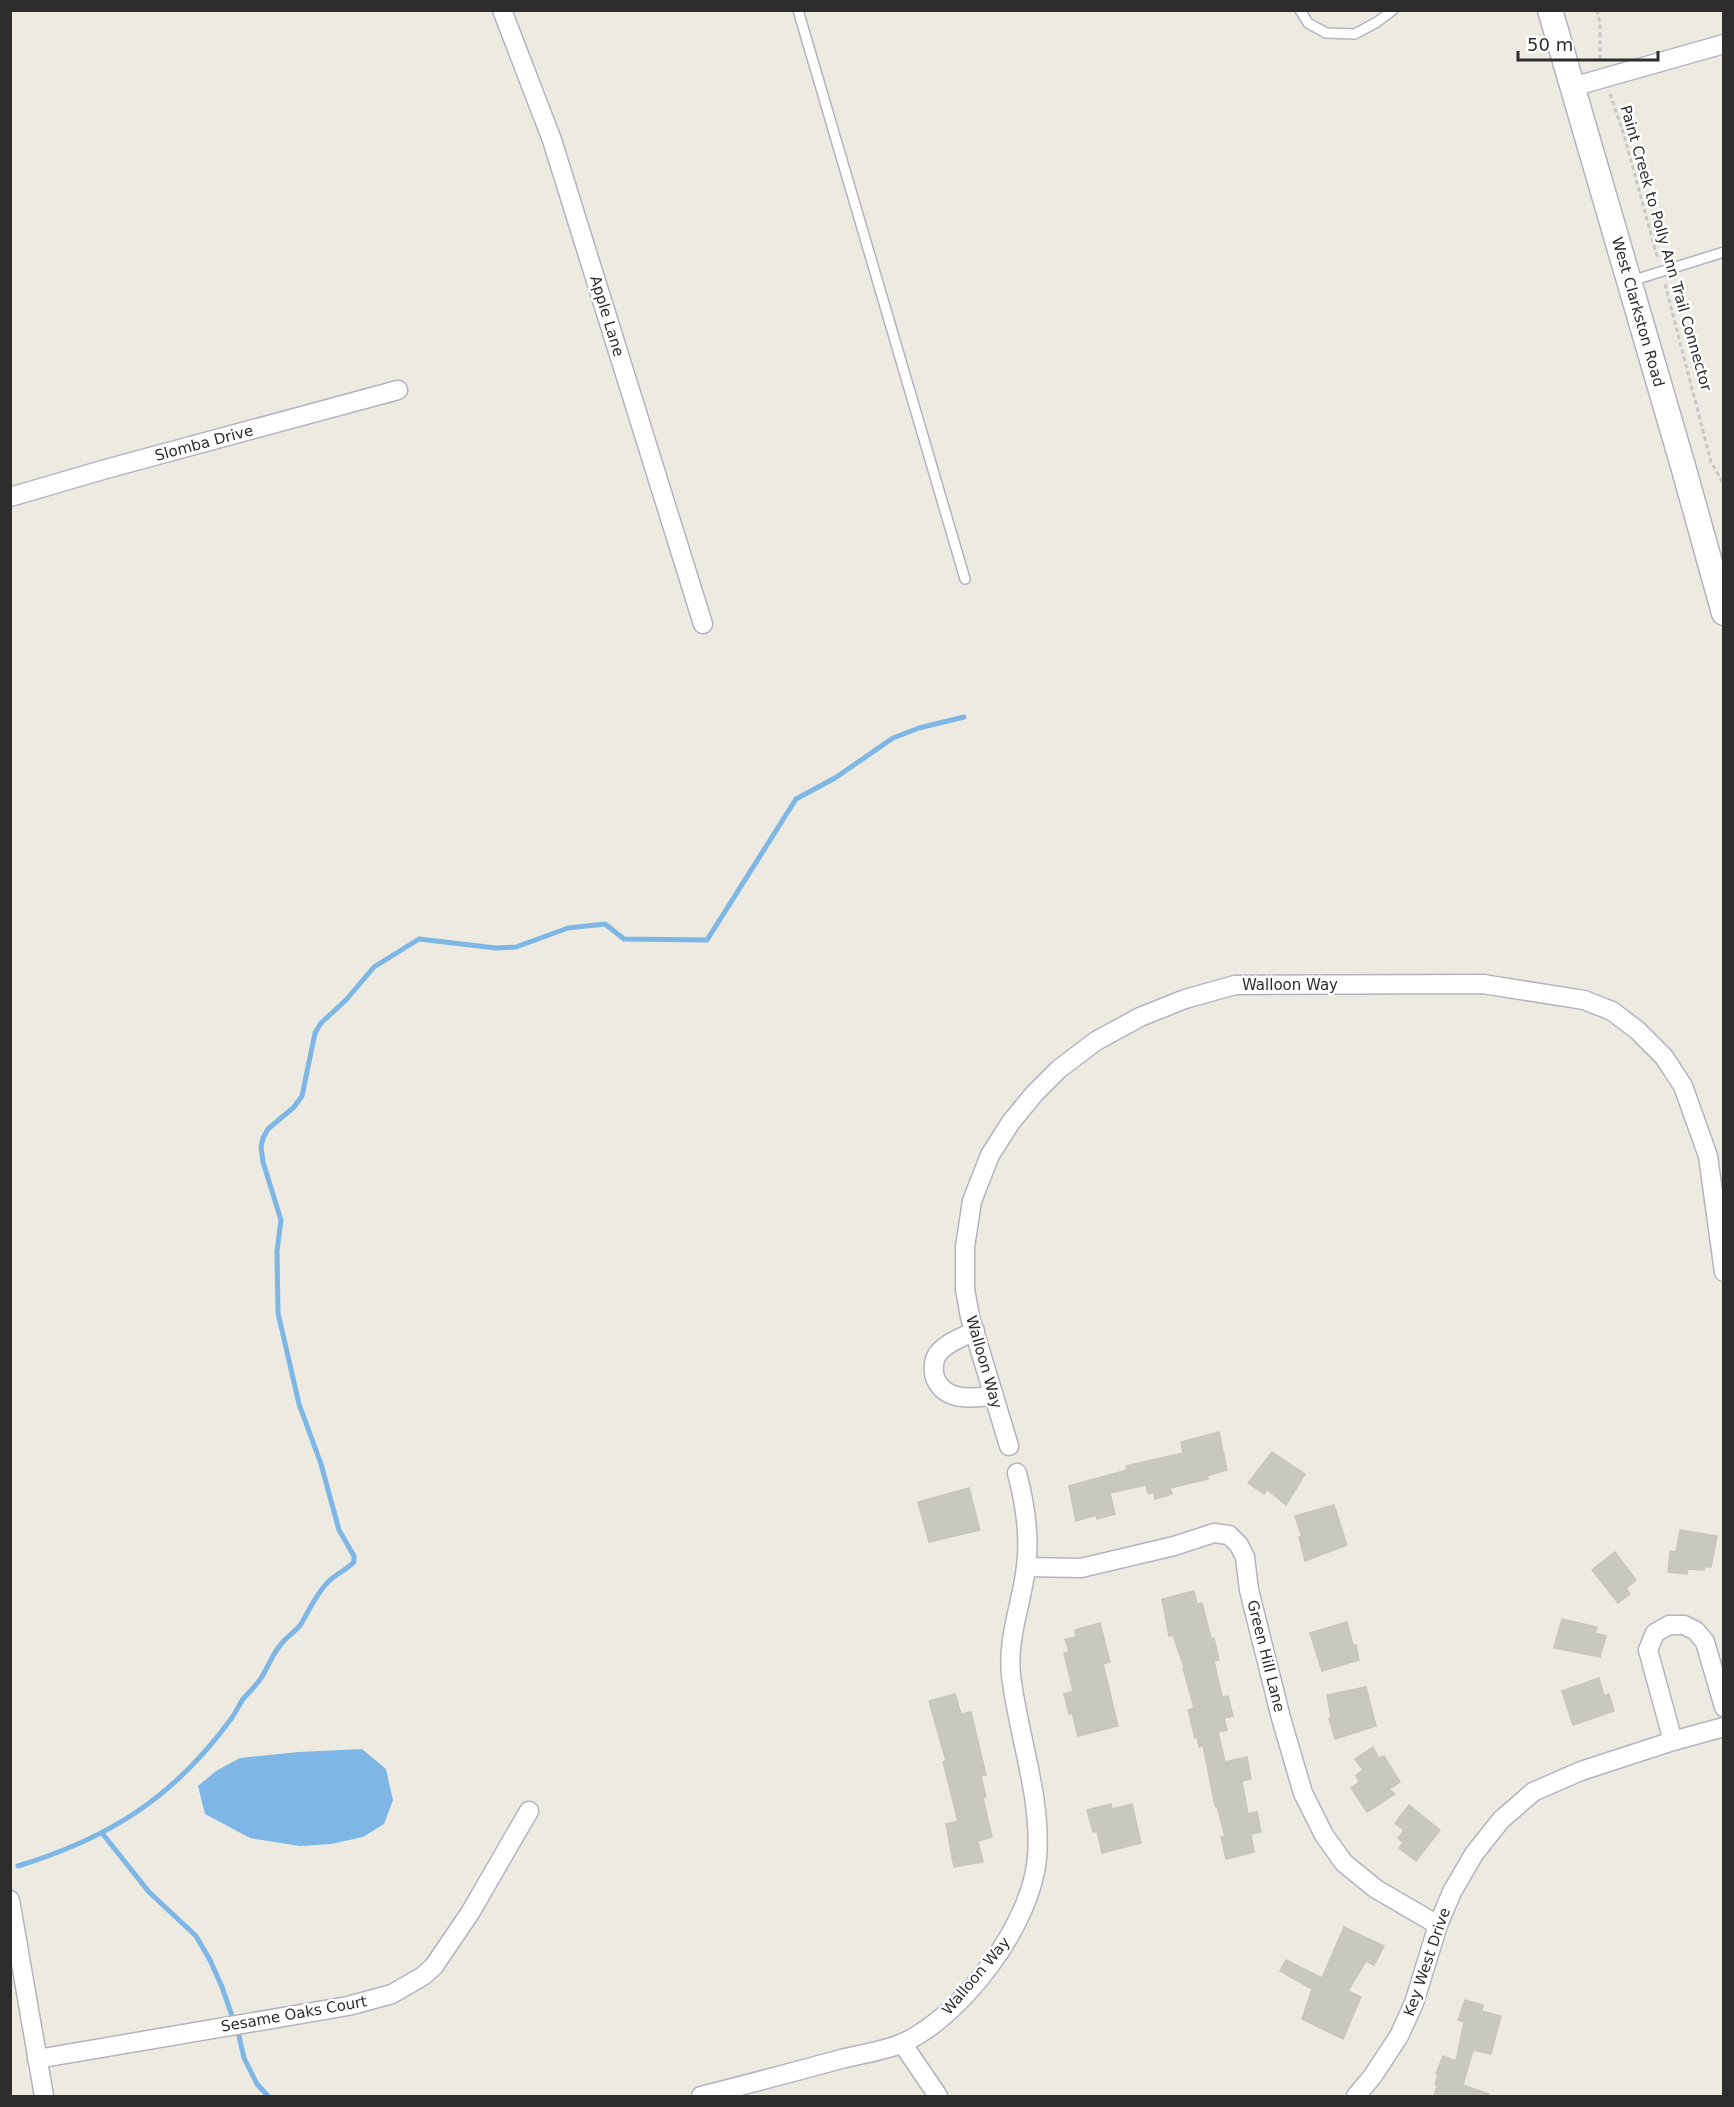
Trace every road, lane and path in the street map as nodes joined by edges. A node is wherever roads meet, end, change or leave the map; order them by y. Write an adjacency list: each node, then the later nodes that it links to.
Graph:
1 (502, 10): 18 (street, Apple Lane)
2 (798, 10): 16 (lane)
3 (1300, 10): 4 (lane)
4 (1393, 10)
5 (1550, 10): 9 (main road, West Clarkston Road)
6 (1597, 10): 8 (path, Paint Creek to Polly Ann Trail Connector)
7 (1724, 44): 8 (street)
8 (1605, 78): 9 (street); 11 (path, Paint Creek to Polly Ann Trail Connector)
9 (1572, 87): 12 (main road, West Clarkston Road)
10 (1724, 252): 11 (lane)
11 (1661, 272): 12 (lane); 14 (path, Paint Creek to Polly Ann Trail Connector)
12 (1629, 282): 17 (main road, West Clarkston Road)
13 (398, 390): 15 (street, Slomba Drive)
14 (1724, 489)
15 (10, 497)
16 (965, 579)
17 (1724, 613)
18 (703, 624)
19 (1716, 1154): 20 (street, Walloon Way); 21 (street, Walloon Way)
20 (1724, 1272)
21 (975, 1331): 22 (street, Walloon Way); 22 (street)
22 (994, 1396): 23 (street, Walloon Way)
23 (1009, 1446)
24 (1017, 1473): 25 (street, Walloon Way)
25 (1026, 1567): 31 (street, Green Hill Lane); 32 (street, Walloon Way)
26 (1724, 1707): 28 (street)
27 (1724, 1727): 28 (street, Key West Drive)
28 (1673, 1741): 31 (street, Key West Drive)
29 (529, 1811): 33 (street, Sesame Oaks Court)
30 (10, 1900): 33 (street)
31 (1438, 1925): 37 (street, Key West Drive)
32 (902, 2043): 35 (street, Walloon Way); 36 (street)
33 (37, 2059): 34 (street)
34 (44, 2097)
35 (701, 2097)
36 (938, 2097)
37 (1356, 2097)

